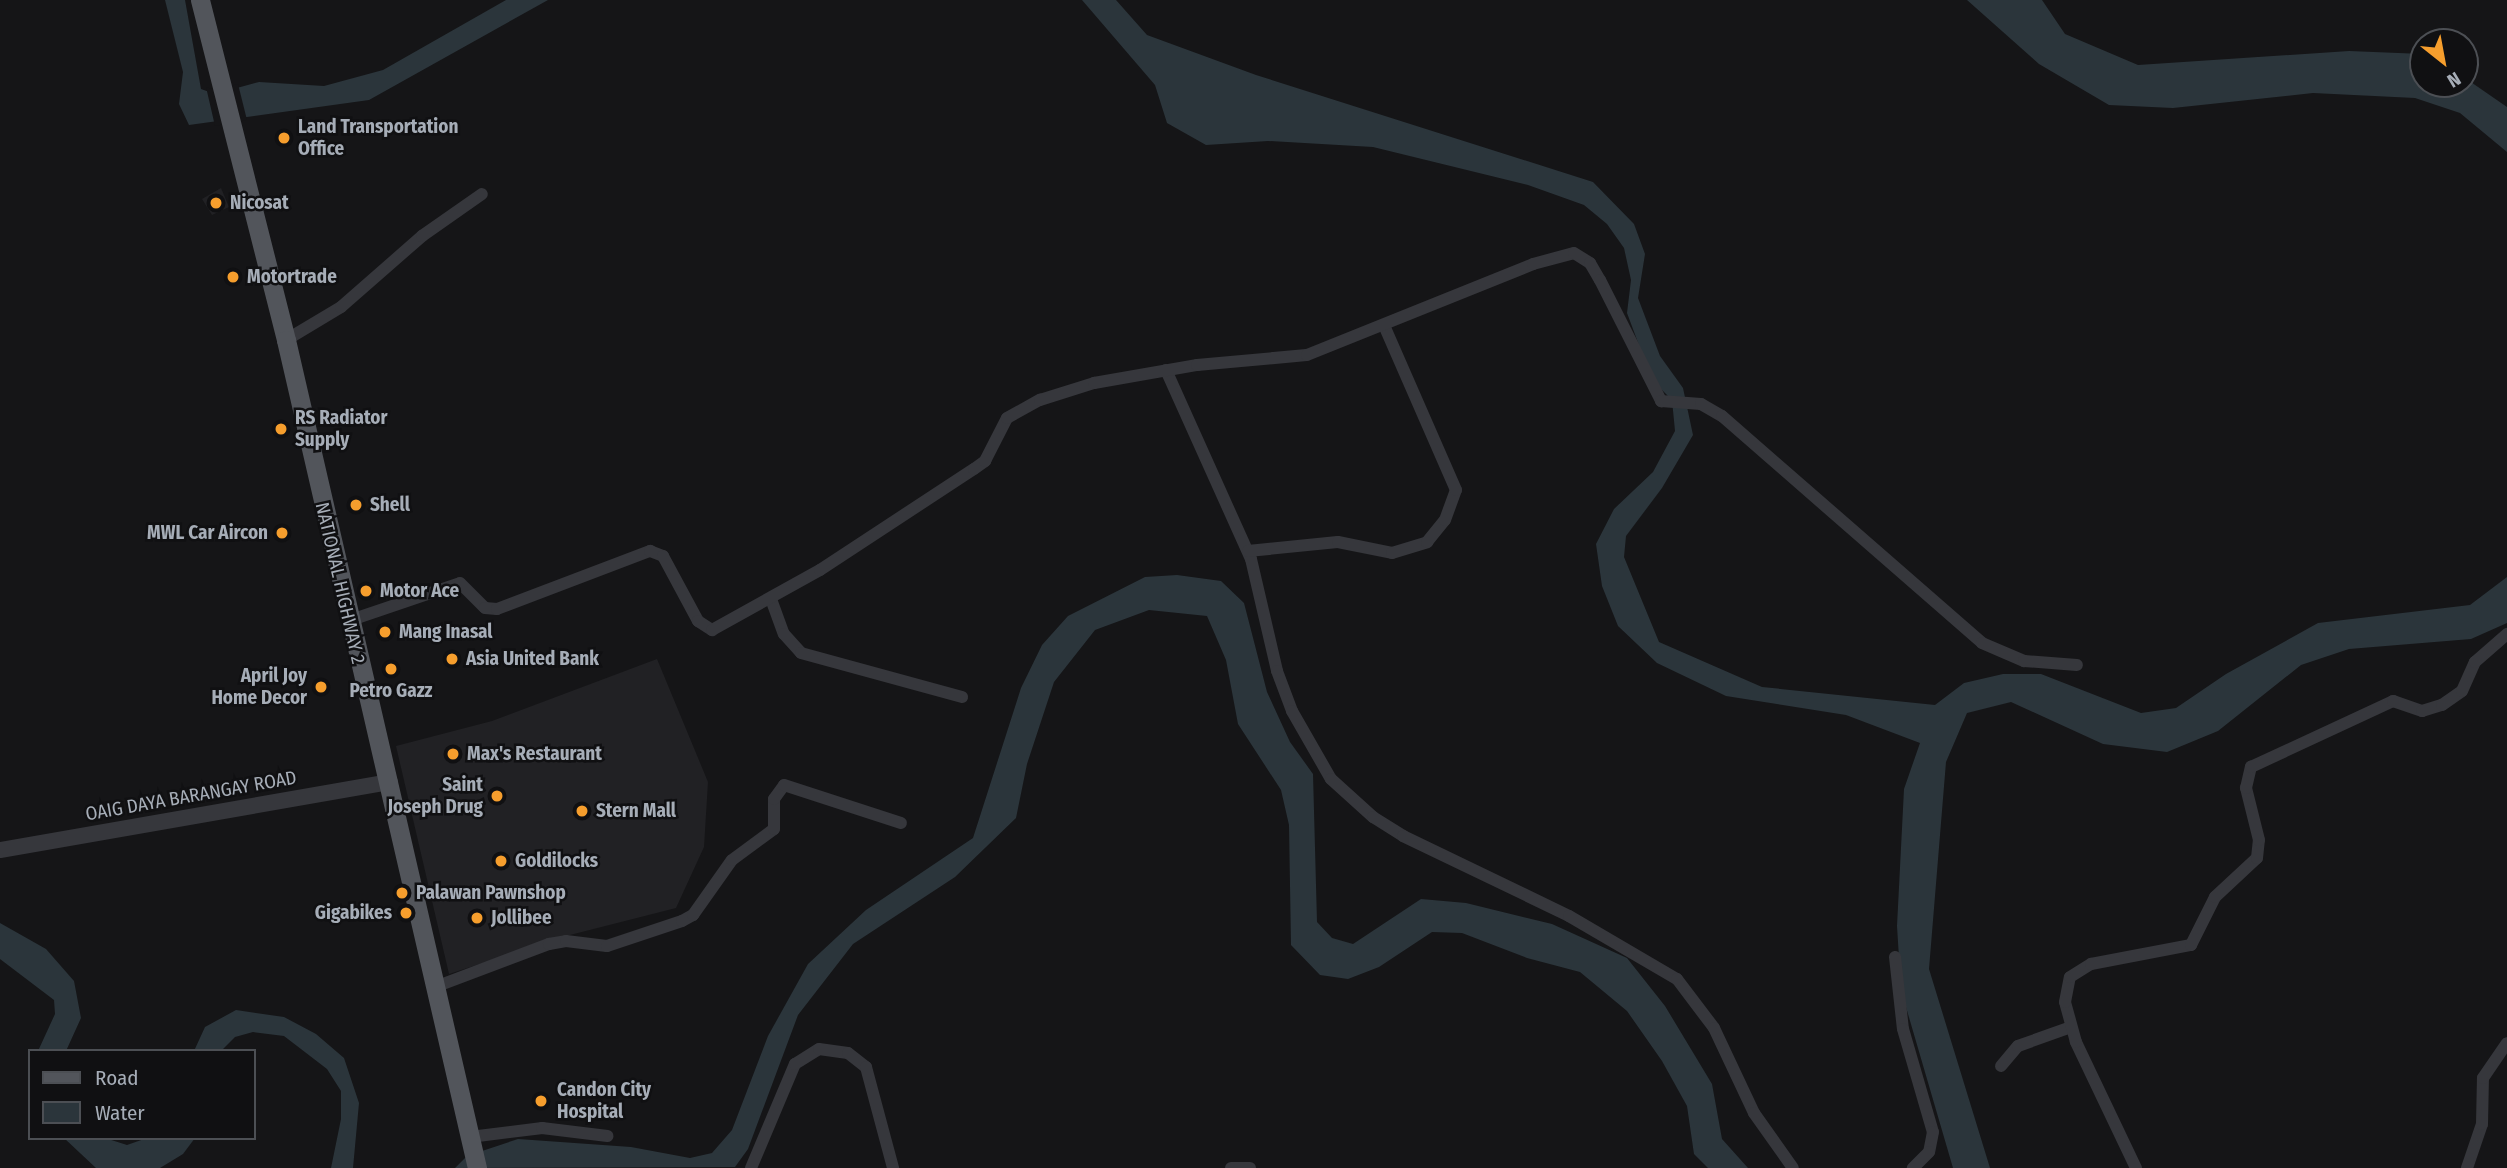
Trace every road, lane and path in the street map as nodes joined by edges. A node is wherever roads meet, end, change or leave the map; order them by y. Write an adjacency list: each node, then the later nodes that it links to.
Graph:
1 (200, 0): 4 (main road, NATIONAL HIGHWAY 2)
2 (482, 194): 4 (street)
3 (1384, 325): 5 (street); 6 (street); 10 (street)
4 (286, 340): 8 (main road, NATIONAL HIGHWAY 2)
5 (1166, 370): 6 (street); 7 (street)
6 (1248, 551): 27 (street)
7 (771, 599): 8 (street); 11 (street)
8 (348, 621): 12 (main road, NATIONAL HIGHWAY 2)
9 (2507, 634): 17 (street)
10 (2077, 665)
11 (962, 697)
12 (390, 782): 14 (street, OAIG DAYA BARANGAY ROAD); 16 (main road, NATIONAL HIGHWAY 2)
13 (901, 823): 16 (street)
14 (0, 850)
15 (1895, 957): 28 (street)
16 (435, 987): 21 (main road, NATIONAL HIGHWAY 2)
17 (2071, 1027): 19 (street); 29 (street)
18 (2507, 1043): 30 (street)
19 (2001, 1066)
20 (608, 1136): 21 (street)
21 (471, 1141): 22 (main road, NATIONAL HIGHWAY 2)
22 (477, 1168)
23 (751, 1168): 24 (street)
24 (893, 1168)
25 (1231, 1168): 26 (street)
26 (1250, 1168)
27 (1793, 1168)
28 (1913, 1168)
29 (2136, 1168)
30 (2467, 1168)

